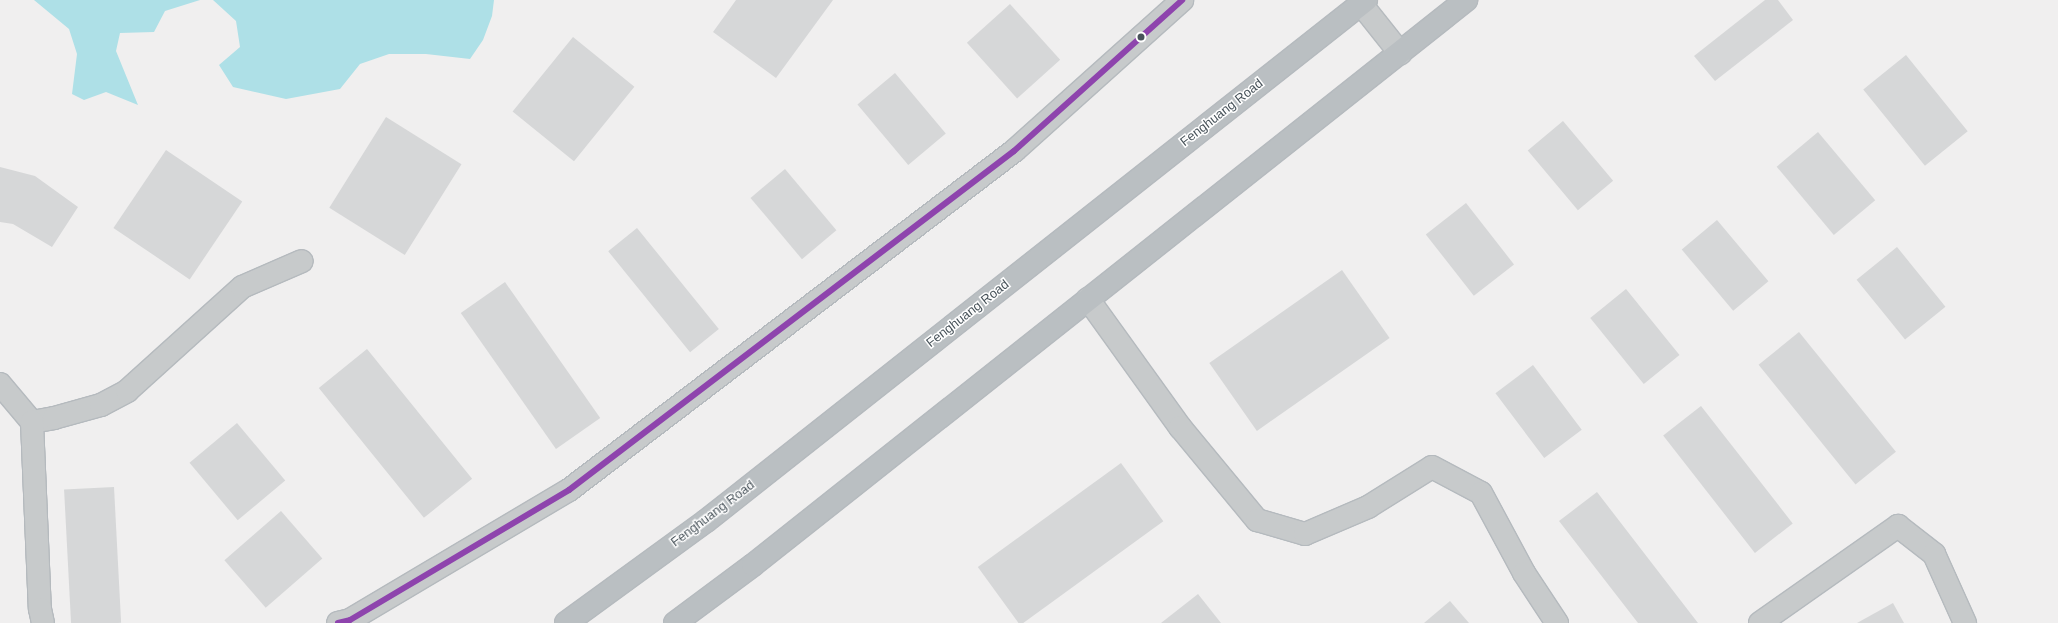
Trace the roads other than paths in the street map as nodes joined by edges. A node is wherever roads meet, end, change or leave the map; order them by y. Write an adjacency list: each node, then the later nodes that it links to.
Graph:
1 (1182, 0): 10 (street)
2 (1466, 0): 4 (highway)
3 (1363, 2): 4 (street); 11 (highway, Fenghuang Road)
4 (1400, 53): 6 (highway)
5 (302, 261): 8 (street)
6 (1088, 299): 12 (highway); 13 (street)
7 (0, 384): 8 (street)
8 (32, 422): 9 (street)
9 (43, 623)
10 (338, 623)
11 (566, 623)
12 (675, 623)
13 (1557, 623)
14 (1760, 623): 15 (street)
15 (1965, 623)

